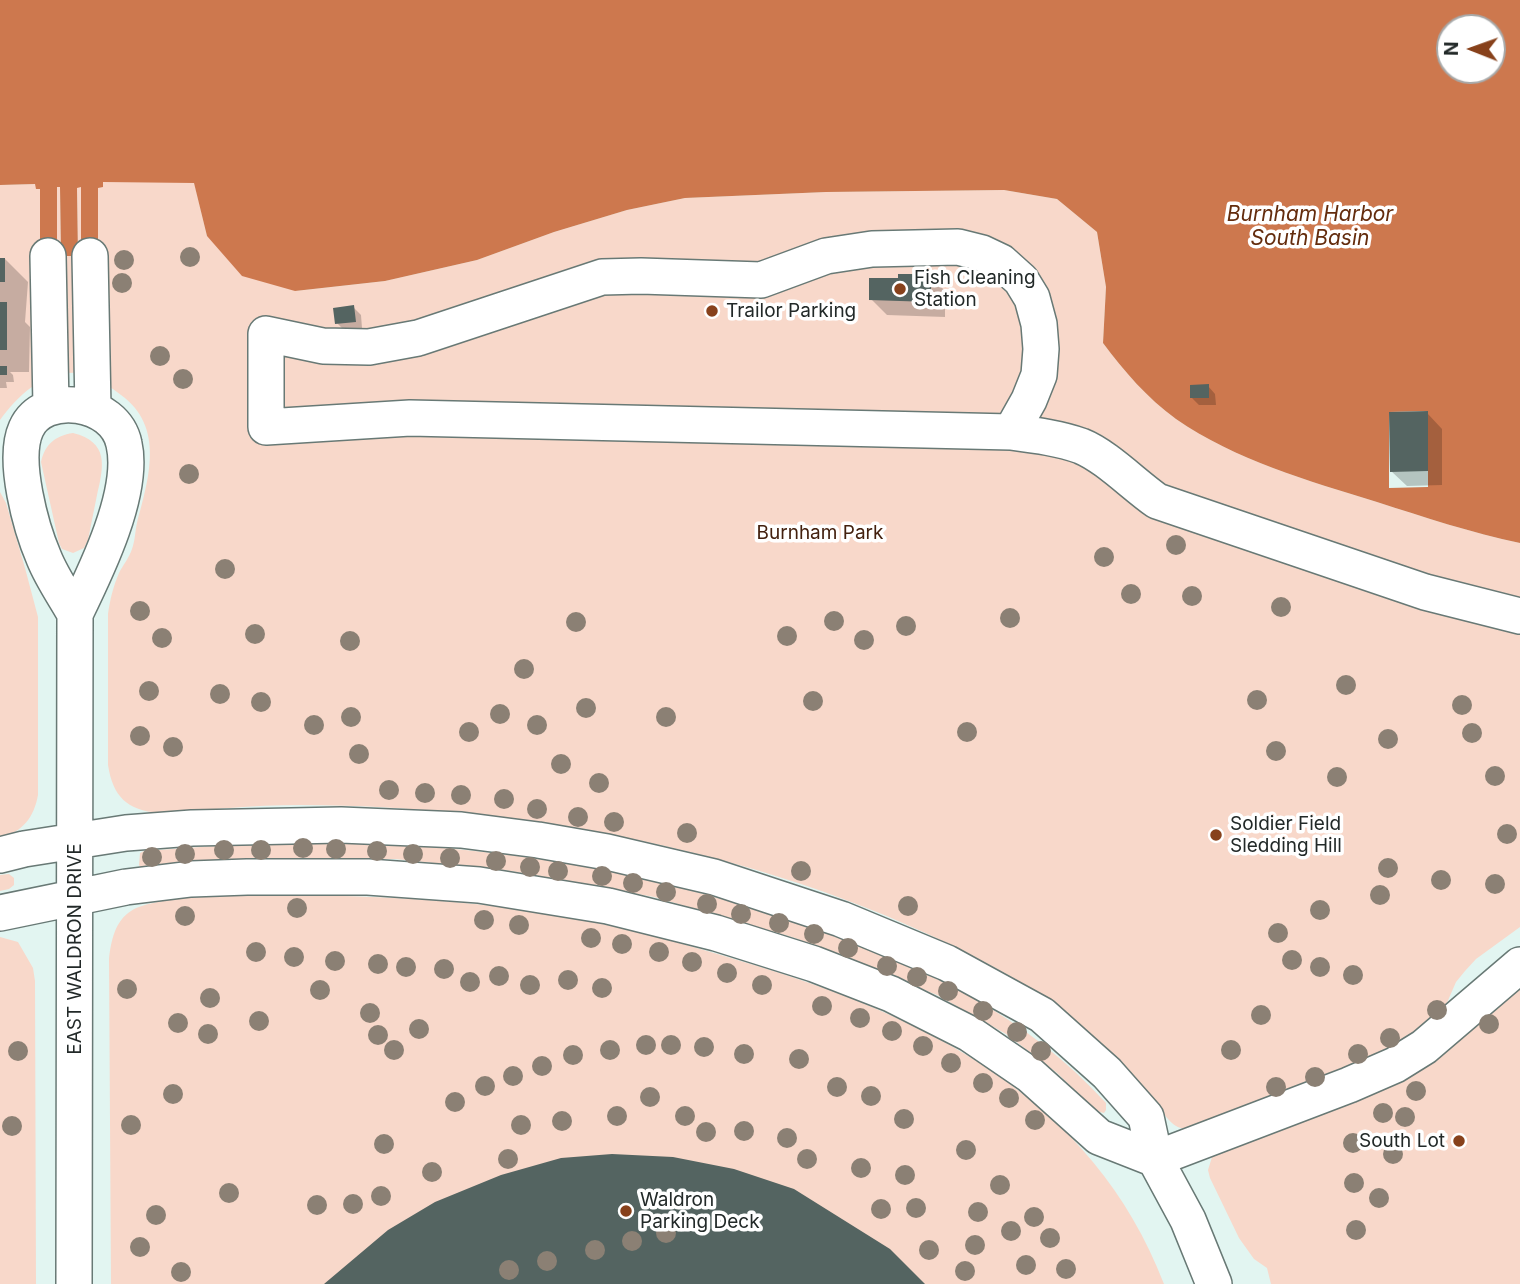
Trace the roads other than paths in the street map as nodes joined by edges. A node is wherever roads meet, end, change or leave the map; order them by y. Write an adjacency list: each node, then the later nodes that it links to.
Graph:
1 (69, 256): 2 (street)
2 (72, 407): 4 (street, EAST WALDRON DRIVE); 4 (street, EAST WALDRON DRIVE)
3 (1011, 432): 3 (street); 5 (street)
4 (75, 614): 6 (street, EAST WALDRON DRIVE)
5 (1520, 616)
6 (75, 841): 7 (street); 8 (street, EAST WALDRON DRIVE); 11 (street)
7 (0, 855)
8 (75, 897): 9 (street); 11 (street); 12 (street, EAST WALDRON DRIVE)
9 (0, 913)
10 (1520, 965): 11 (street)
11 (1155, 1159): 13 (street)
12 (74, 1284)
13 (1214, 1284)

